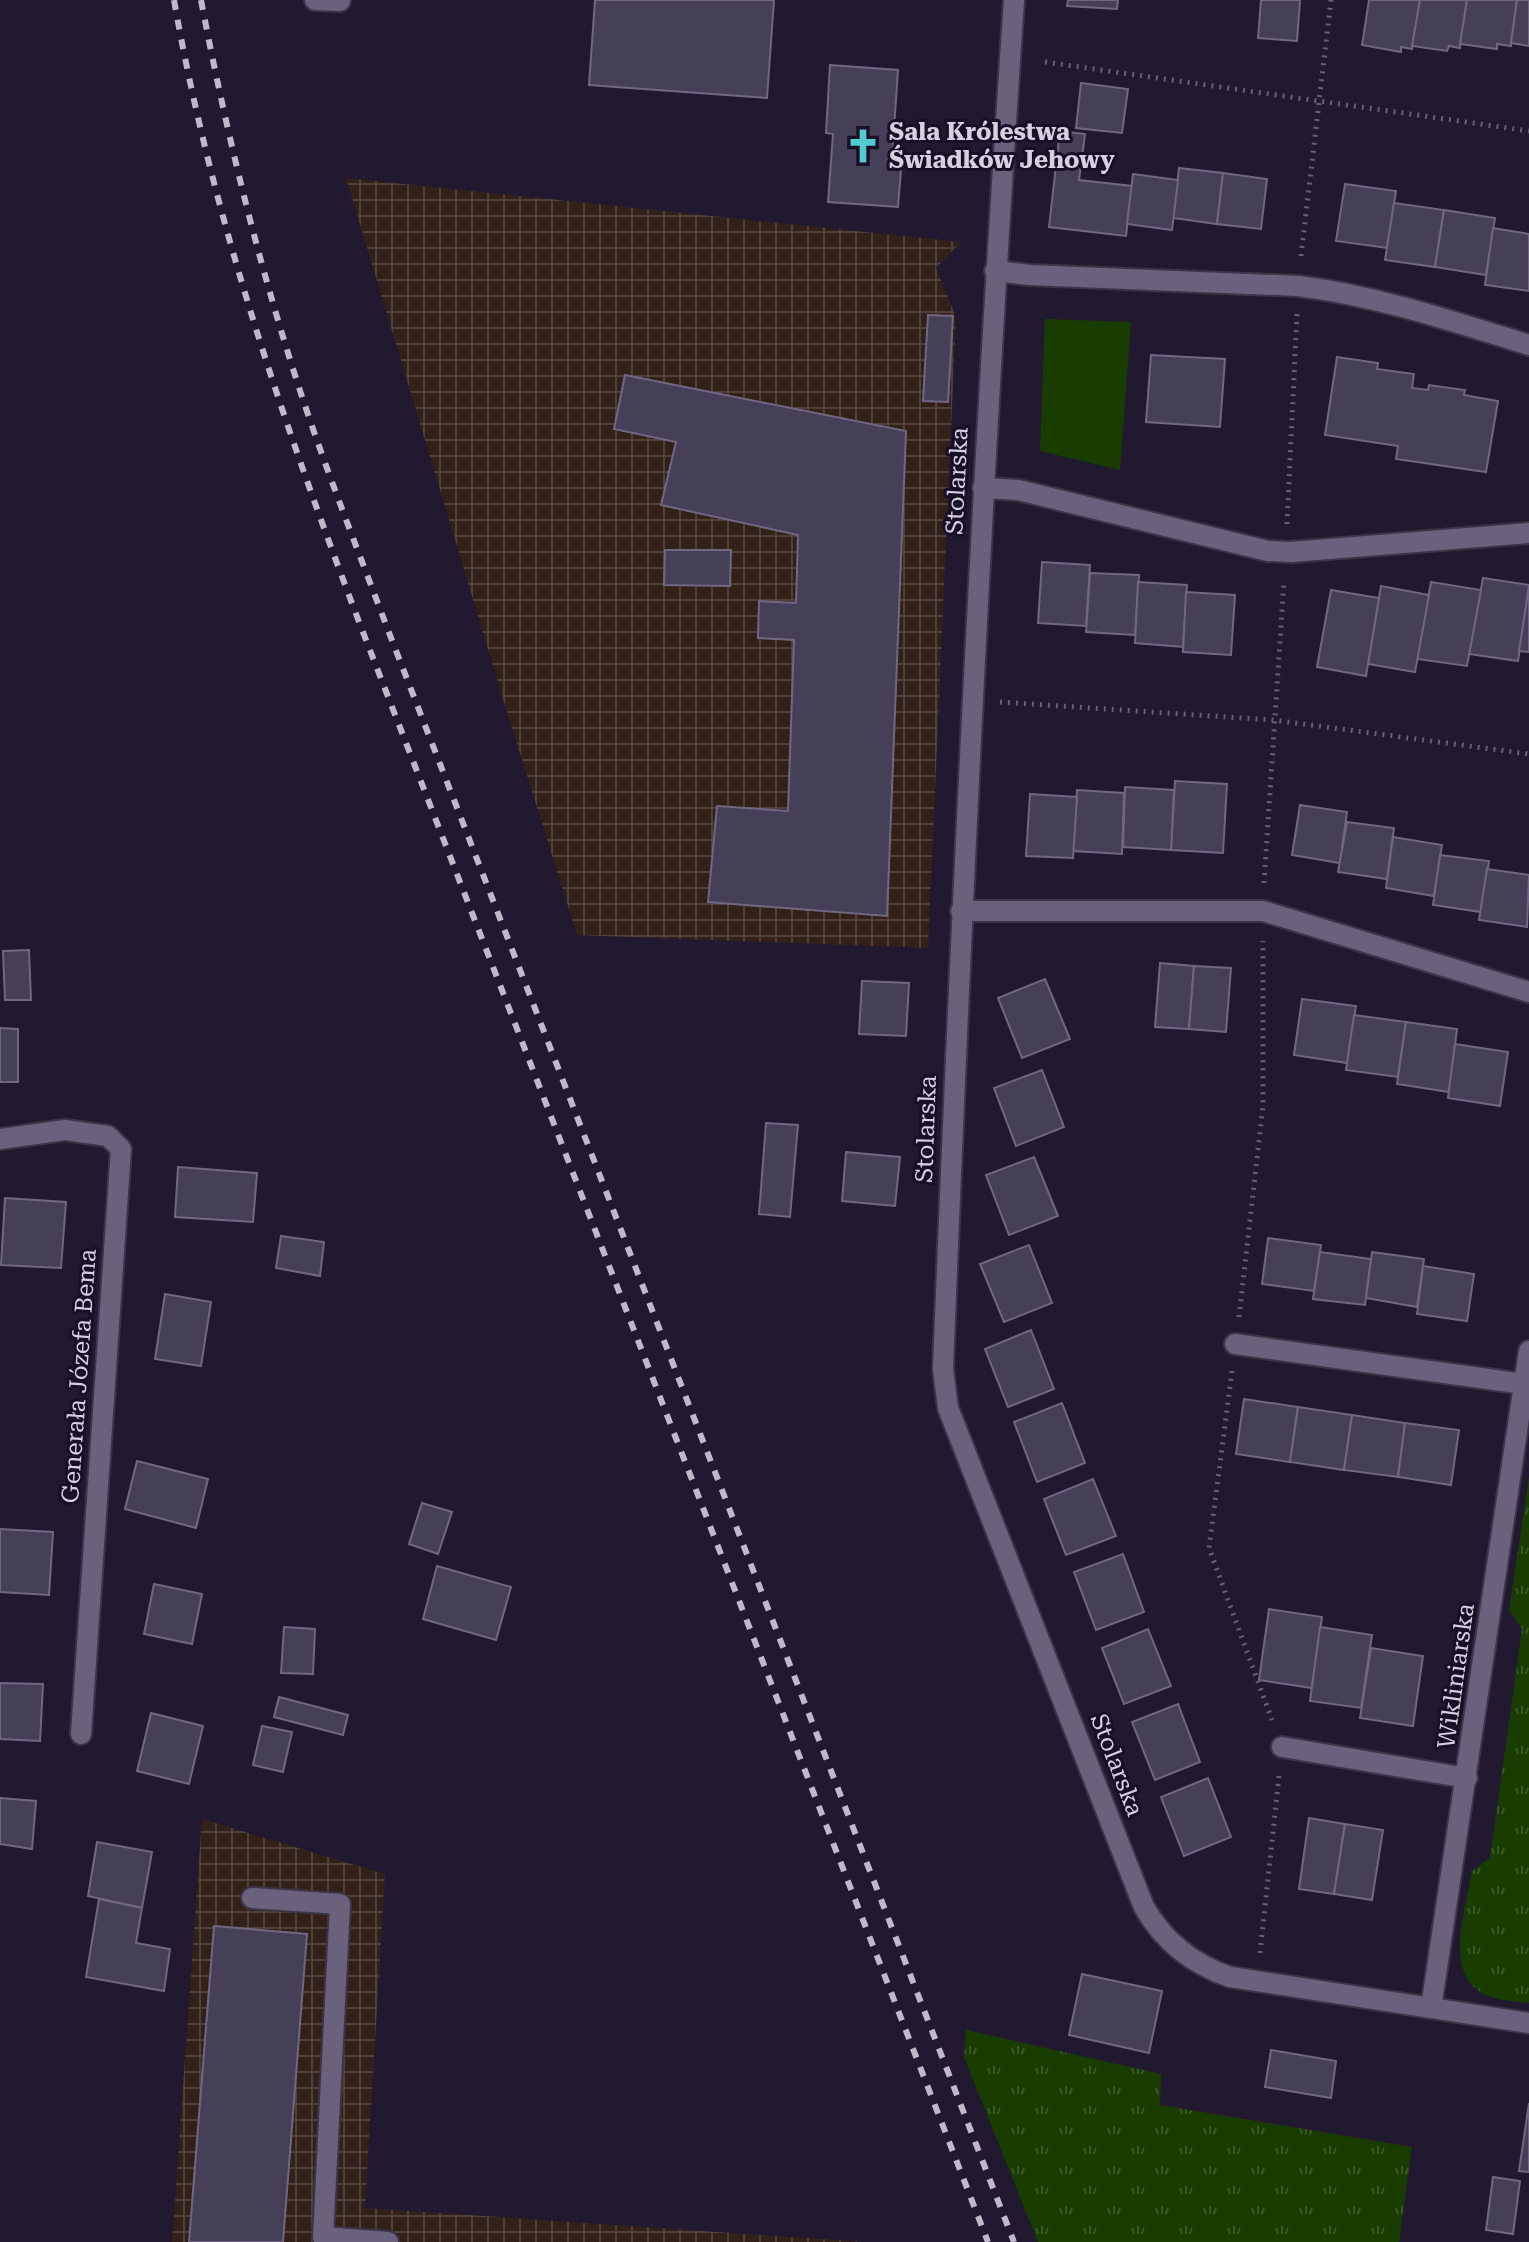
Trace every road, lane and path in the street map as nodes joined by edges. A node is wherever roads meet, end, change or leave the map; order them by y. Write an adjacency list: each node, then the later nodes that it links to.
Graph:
1 (315, 0): 4 (street)
2 (1014, 0): 8 (street, Stolarska)
3 (1331, 0): 6 (path)
4 (340, 1)
5 (1045, 62): 6 (path)
6 (1318, 99): 7 (path); 9 (path)
7 (1529, 131)
8 (995, 271): 9 (street); 11 (street, Stolarska)
9 (1298, 286): 10 (street); 13 (path)
10 (1529, 345)
11 (983, 488): 13 (street); 14 (street, Stolarska)
12 (1529, 533): 13 (street)
13 (1286, 551): 15 (path)
14 (971, 700): 15 (path); 17 (street, Stolarska)
15 (1273, 720): 16 (path); 18 (path)
16 (1529, 754)
17 (961, 911): 18 (street); 28 (street, Stolarska)
18 (1263, 911): 19 (street); 21 (path)
19 (1529, 992)
20 (0, 1139): 24 (street, Generała Józefa Bema)
21 (1235, 1344): 23 (street); 25 (path)
22 (1529, 1351): 23 (street, Wikliniarska)
23 (1524, 1384): 26 (street, Wikliniarska)
24 (81, 1734)
25 (1282, 1747): 26 (street); 28 (path)
26 (1467, 1778): 29 (street, Wikliniarska)
27 (252, 1898): 31 (street)
28 (1257, 1982): 29 (street, Stolarska)
29 (1431, 2008): 30 (street, Stolarska)
30 (1529, 2023)
31 (322, 2240): 32 (street)
32 (388, 2242)

